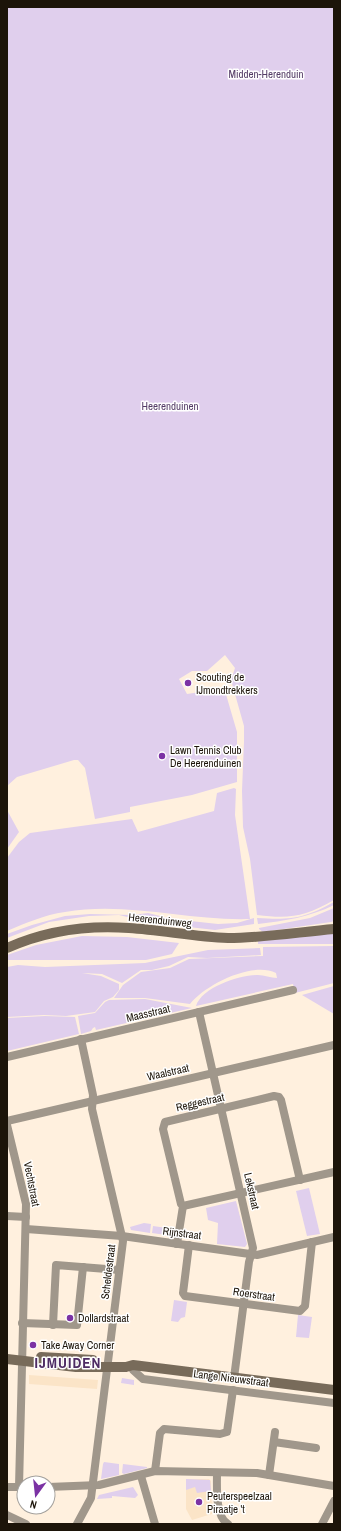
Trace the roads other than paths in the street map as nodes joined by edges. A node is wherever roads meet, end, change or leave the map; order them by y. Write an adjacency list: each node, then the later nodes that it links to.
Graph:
1 (334, 923): 2 (main road, Heerenduinweg)
2 (312, 929): 3 (main road, Heerenduinweg); 4 (main road, Heerenduinweg)
3 (334, 929)
4 (7, 948)
5 (293, 990): 6 (street, Maasstraat)
6 (199, 1012): 7 (street, Maasstraat); 10 (street, Lekstraat)
7 (81, 1040): 9 (street, Maasstraat); 11 (street, Scheldestraat)
8 (333, 1047): 10 (street, Waalstraat)
9 (7, 1056)
10 (213, 1073): 11 (street, Waalstraat); 12 (street, Lekstraat)
11 (92, 1101): 13 (street, Waalstraat); 22 (street, Scheldestraat)
12 (221, 1109): 16 (street, Reggestraat); 17 (street, Lekstraat); 18 (street, Reggestraat)
13 (7, 1121)
14 (7, 1125): 20 (street, Vechtstraat)
15 (334, 1172): 16 (street)
16 (300, 1180): 17 (street)
17 (241, 1194): 18 (street); 27 (street, Lekstraat)
18 (183, 1206): 25 (street, Reggestraat)
19 (7, 1216): 20 (street)
20 (26, 1217): 21 (street, Vechtstraat)
21 (26, 1229): 22 (street, Rijnstraat); 31 (street, Vechtstraat)
22 (122, 1236): 25 (street, Rijnstraat); 29 (street, Scheldestraat)
23 (334, 1237): 24 (street, Rijnstraat)
24 (312, 1242): 27 (street, Rijnstraat); 30 (street, Roerstraat)
25 (178, 1244): 26 (street, Rijnstraat)
26 (189, 1245): 27 (street, Rijnstraat); 30 (street, Roerstraat)
27 (251, 1254): 30 (street, Lekstraat)
28 (83, 1267): 29 (street); 32 (street); 32 (street)
29 (119, 1270): 36 (street, Scheldestraat)
30 (244, 1304): 38 (street, Lekstraat)
31 (22, 1323): 32 (street); 34 (street, Vechtstraat)
32 (53, 1325)
33 (7, 1354): 34 (main road, Lange Nieuwstraat)
34 (22, 1358): 35 (main road, Lange Nieuwstraat); 36 (main road, Lange Nieuwstraat); 47 (street, Vechtstraat)
35 (7, 1359)
36 (108, 1364): 37 (main road, Lange Nieuwstraat); 50 (street, Scheldestraat)
37 (131, 1366): 38 (main road, Lange Nieuwstraat); 39 (street, Lange Nieuwstraat)
38 (234, 1378): 40 (main road, Lange Nieuwstraat)
39 (233, 1390): 41 (street, Lange Nieuwstraat); 45 (street)
40 (334, 1390)
41 (334, 1403)
42 (275, 1432): 43 (street)
43 (274, 1442): 44 (street); 48 (street)
44 (316, 1448)
45 (155, 1471): 46 (street); 49 (street)
46 (217, 1473): 48 (street); 58 (street)
47 (21, 1475)
48 (269, 1475): 51 (street)
49 (142, 1476): 50 (street); 57 (street)
50 (92, 1486): 52 (street); 56 (street, Scheldestraat)
51 (334, 1486)
52 (56, 1487)
53 (334, 1501): 59 (street)
54 (7, 1515): 55 (street)
55 (26, 1524)
56 (77, 1524)
57 (155, 1524)
58 (228, 1524)
59 (322, 1524)

